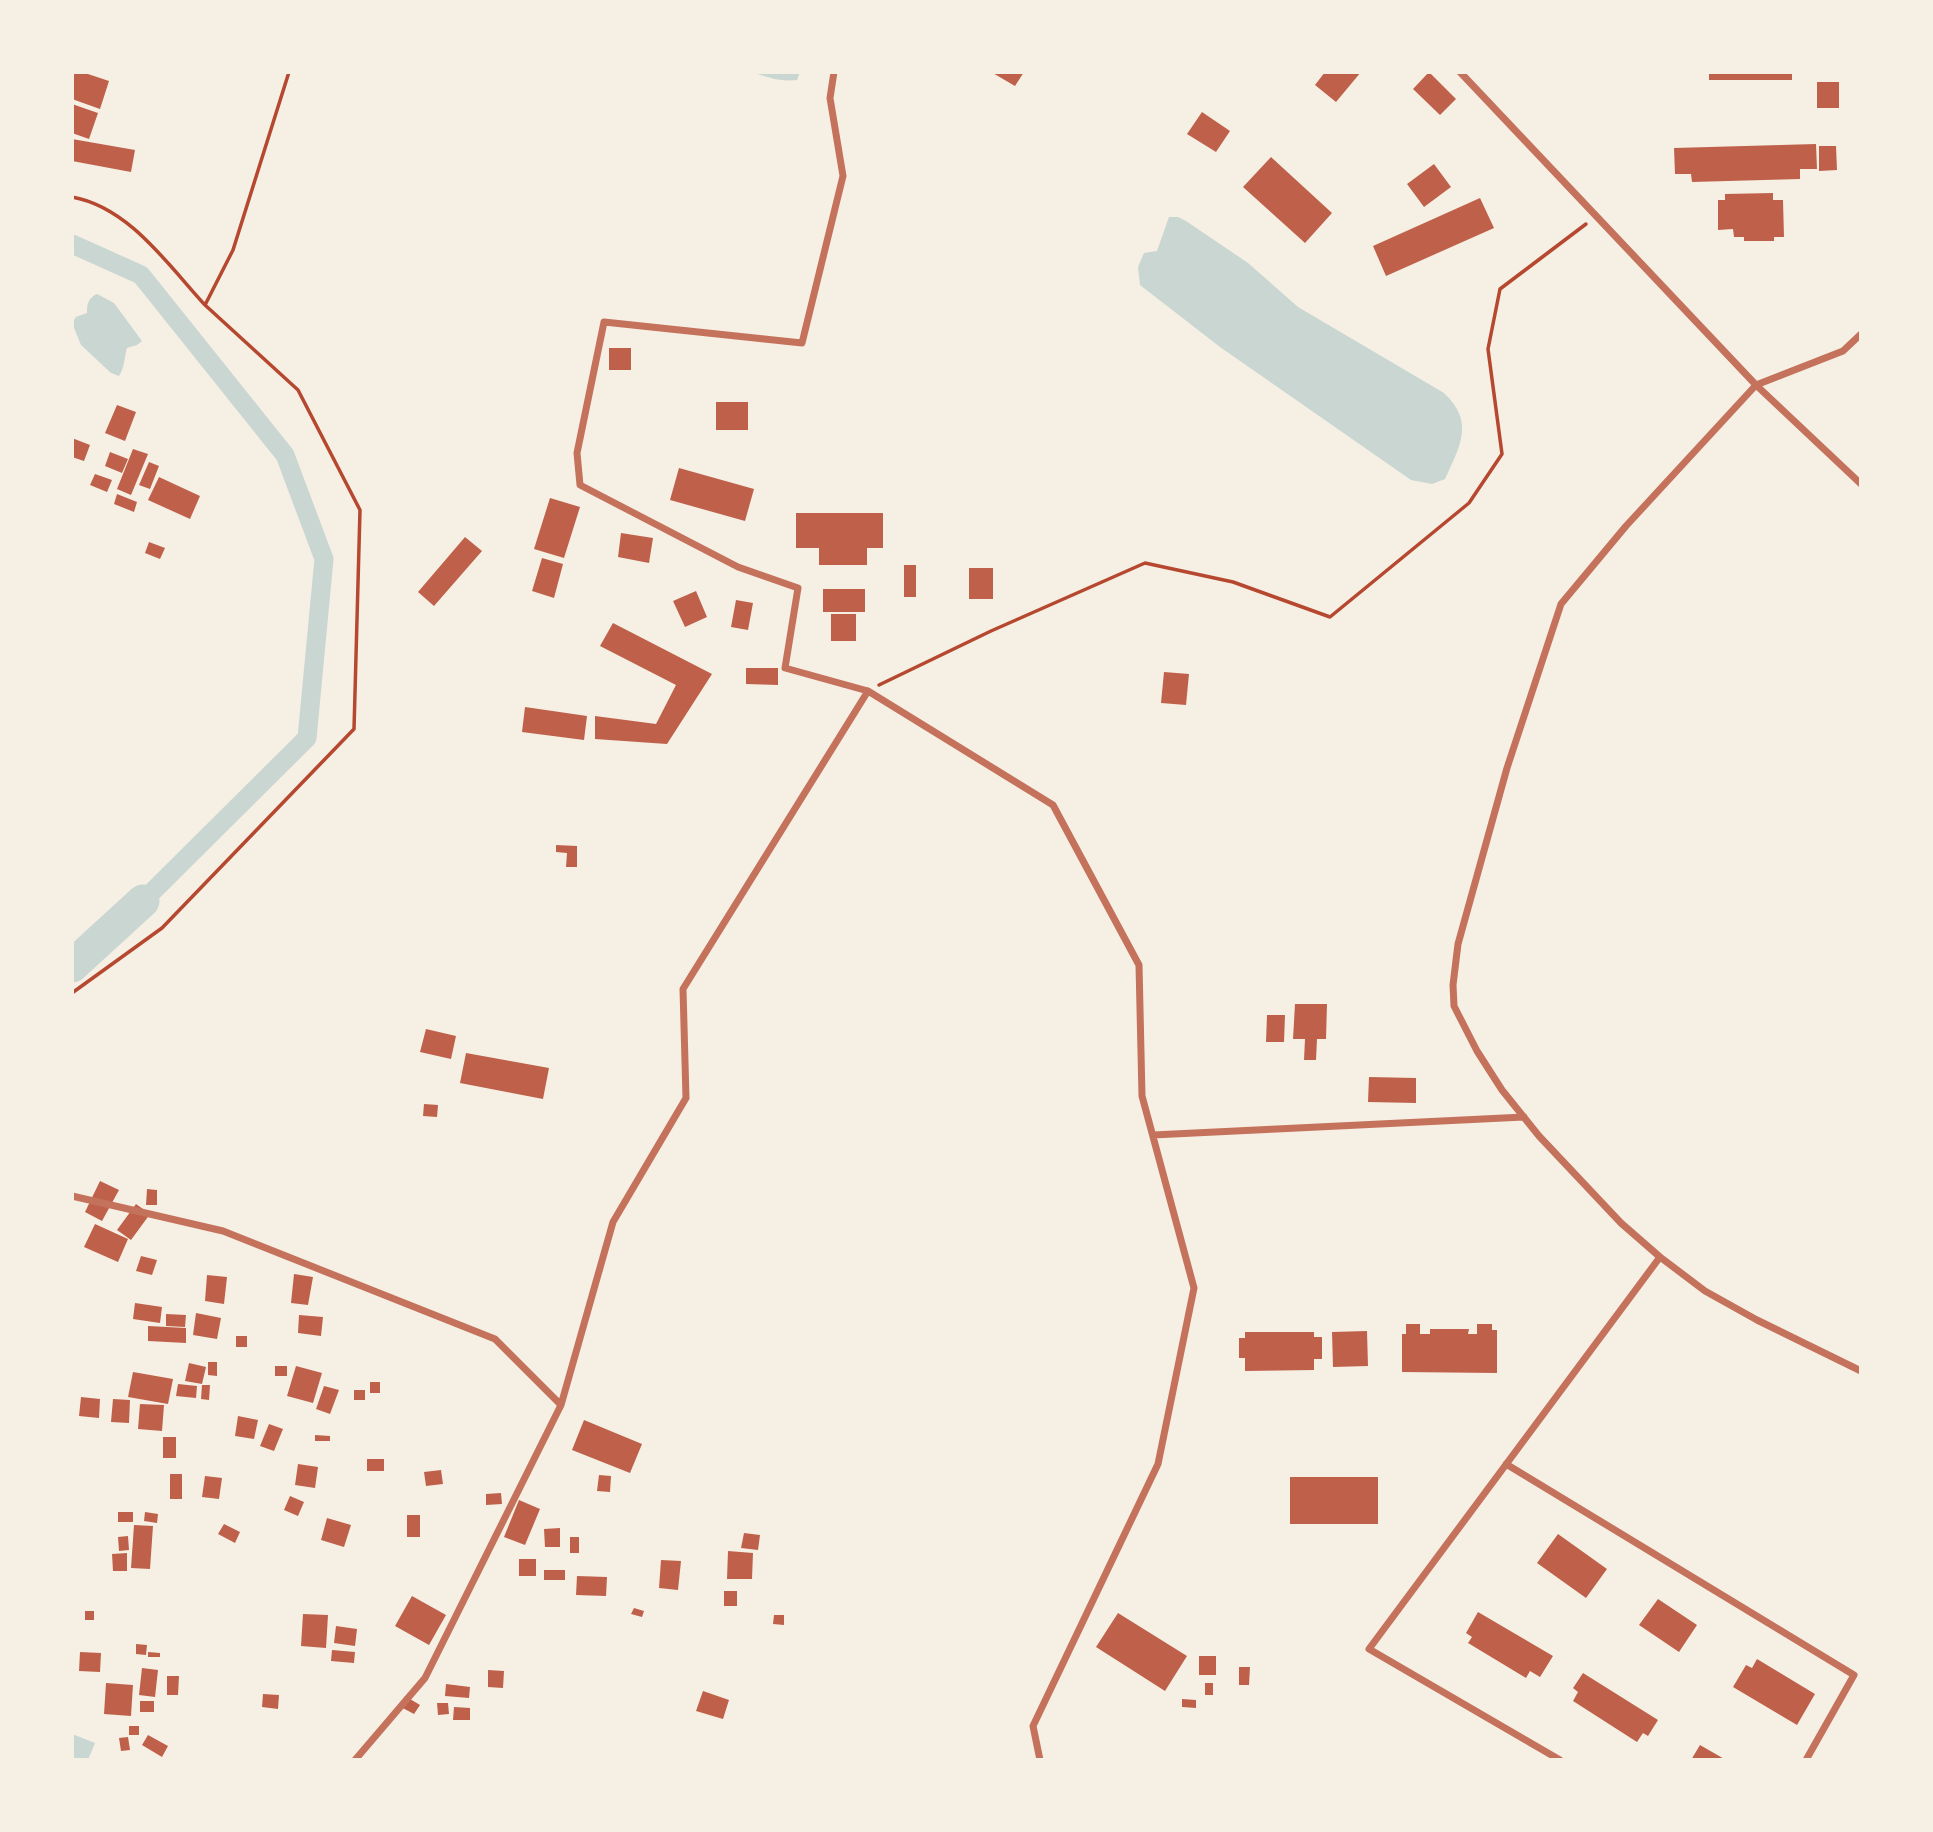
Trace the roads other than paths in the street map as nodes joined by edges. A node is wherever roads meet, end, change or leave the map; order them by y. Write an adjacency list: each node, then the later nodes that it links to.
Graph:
1 (834, 72): 6 (street)
2 (1460, 72): 4 (street)
3 (1861, 334): 4 (street)
4 (1756, 385): 5 (street); 7 (street)
5 (1861, 484)
6 (868, 691): 8 (street); 12 (street)
7 (1524, 1117): 8 (street); 10 (street)
8 (1153, 1135): 16 (street)
9 (72, 1196): 12 (street)
10 (1660, 1257): 11 (street); 13 (street)
11 (1861, 1371)
12 (561, 1405): 15 (street)
13 (1506, 1464): 14 (street); 17 (street)
14 (1858, 1675): 18 (street)
15 (355, 1760)
16 (1040, 1760)
17 (1560, 1760)
18 (1806, 1760)

